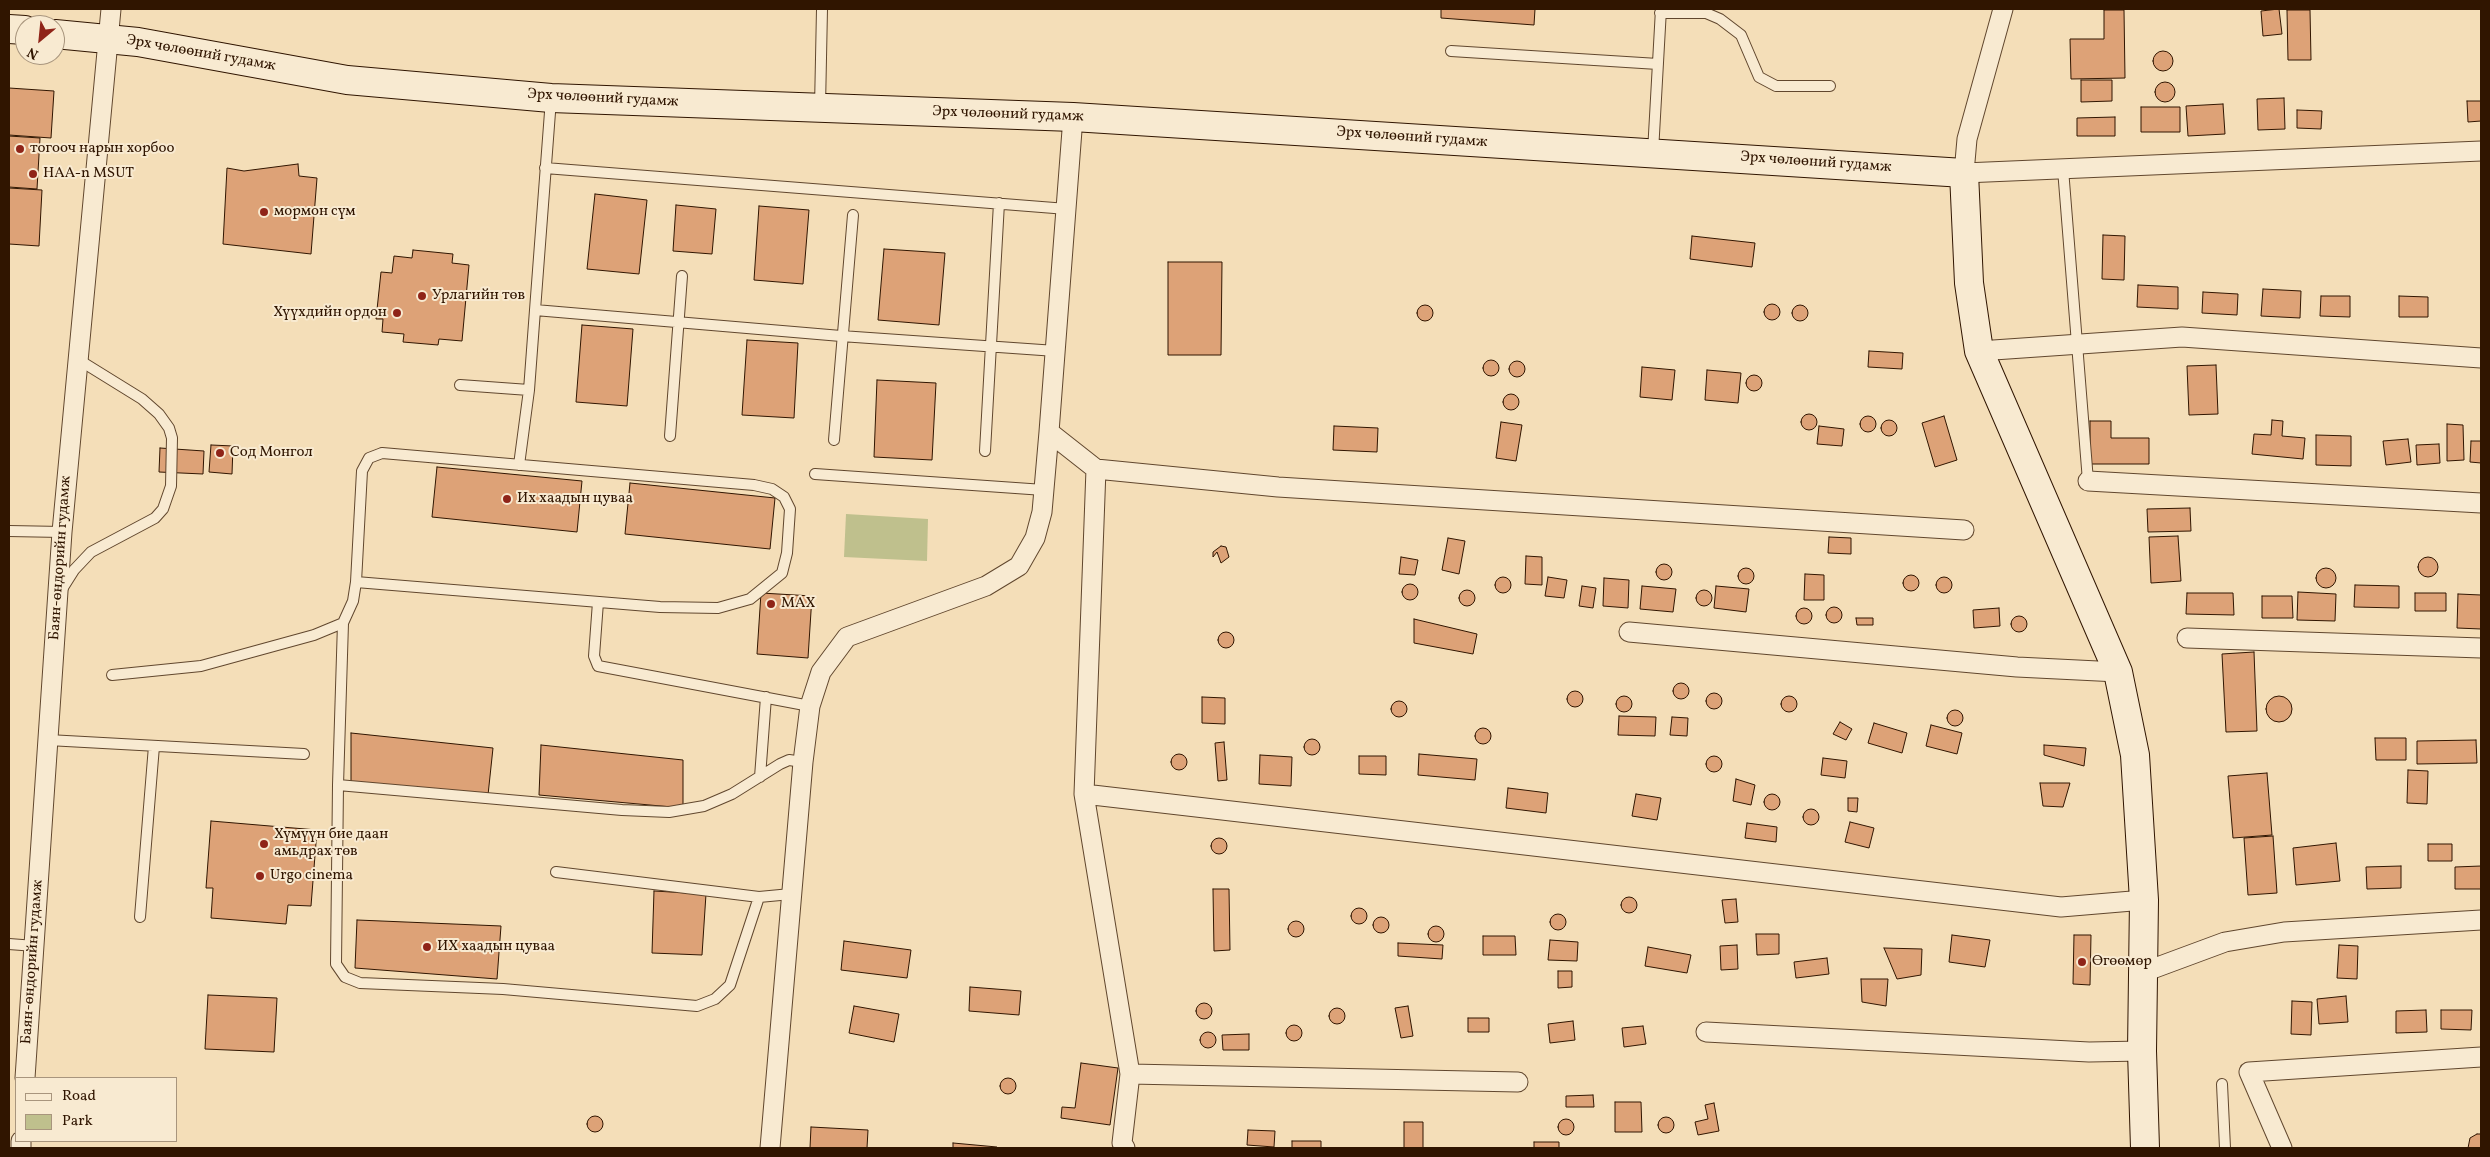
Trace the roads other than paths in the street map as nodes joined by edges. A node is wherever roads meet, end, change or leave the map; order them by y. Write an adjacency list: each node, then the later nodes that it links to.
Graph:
1 (111, 9): 6 (street, Баян-өндорийн гудамж)
2 (822, 9): 11 (lane)
3 (2004, 9): 17 (street)
4 (1660, 11): 8 (lane); 9 (lane)
5 (65, 35): 6 (main road, Эрх чөлөөний гудамж)
6 (109, 39): 10 (main road, Эрх чөлөөний гудамж); 30 (street, Баян-өндорийн гудамж)
7 (1452, 51): 8 (lane)
8 (1658, 64): 14 (lane)
9 (1830, 86)
10 (551, 98): 11 (main road, Эрх чөлөөний гудамж); 15 (lane)
11 (820, 108): 12 (main road, Эрх чөлөөний гудамж)
12 (1072, 117): 14 (main road, Эрх чөлөөний гудамж); 19 (street)
13 (2481, 151): 16 (street)
14 (1653, 153): 17 (main road, Эрх чөлөөний гудамж)
15 (545, 168): 18 (lane); 22 (lane)
16 (2063, 168): 17 (street); 25 (lane)
17 (1964, 173): 28 (main road)
18 (999, 203): 19 (lane); 26 (lane)
19 (1067, 209): 27 (street)
20 (853, 215): 24 (lane)
21 (682, 276): 23 (lane)
22 (535, 310): 23 (lane); 32 (lane)
23 (679, 323): 24 (lane); 34 (lane)
24 (841, 336): 26 (lane); 35 (lane)
25 (2078, 345): 28 (street); 29 (street); 40 (lane)
26 (992, 347): 27 (lane); 36 (lane)
27 (1056, 351): 33 (street)
28 (1979, 351): 53 (main road)
29 (2481, 358)
30 (78, 360): 45 (street, Баян-өндорийн гудамж); 47 (lane)
31 (460, 386): 32 (lane)
32 (529, 390): 37 (lane)
33 (1049, 432): 38 (street); 41 (street)
34 (670, 436)
35 (834, 440)
36 (985, 451)
37 (519, 465): 46 (lane); 48 (lane)
38 (1096, 469): 43 (street); 63 (street)
39 (815, 474): 41 (lane)
40 (2088, 481): 42 (street)
41 (1044, 490): 56 (street)
42 (2481, 503)
43 (1964, 530)
44 (9, 531): 45 (lane)
45 (62, 532): 47 (street, Баян-өндорийн гудамж)
46 (356, 582): 48 (lane); 49 (lane)
47 (58, 596): 57 (street, Баян-өндорийн гудамж)
48 (598, 602): 55 (lane)
49 (343, 623): 54 (lane); 62 (lane)
50 (1629, 632): 53 (street)
51 (2187, 638): 52 (street)
52 (2481, 648)
53 (2118, 672): 67 (main road)
54 (112, 675)
55 (766, 698): 56 (lane); 61 (lane)
56 (810, 706): 60 (street)
57 (48, 740): 58 (lane); 71 (street, Баян-өндорийн гудамж)
58 (154, 746): 59 (lane); 68 (lane)
59 (304, 754)
60 (803, 762): 61 (lane); 65 (street)
61 (760, 777): 62 (lane)
62 (338, 785): 66 (lane)
63 (1084, 794): 67 (street); 76 (street)
64 (556, 872): 66 (lane)
65 (791, 894): 66 (lane); 80 (street)
66 (759, 897)
67 (2144, 900): 72 (main road)
68 (140, 917)
69 (2481, 920): 72 (street)
70 (9, 944): 71 (lane)
71 (35, 946): 77 (street, Баян-өндорийн гудамж)
72 (2144, 972): 74 (main road)
73 (1706, 1032): 74 (street)
74 (2142, 1050): 82 (main road)
75 (2481, 1058): 84 (street)
76 (1130, 1074): 78 (street); 81 (street)
77 (25, 1077)
78 (1518, 1082)
79 (2222, 1084): 83 (lane)
80 (770, 1148)
81 (1125, 1148)
82 (2145, 1148)
83 (2225, 1148)
84 (2282, 1148)

